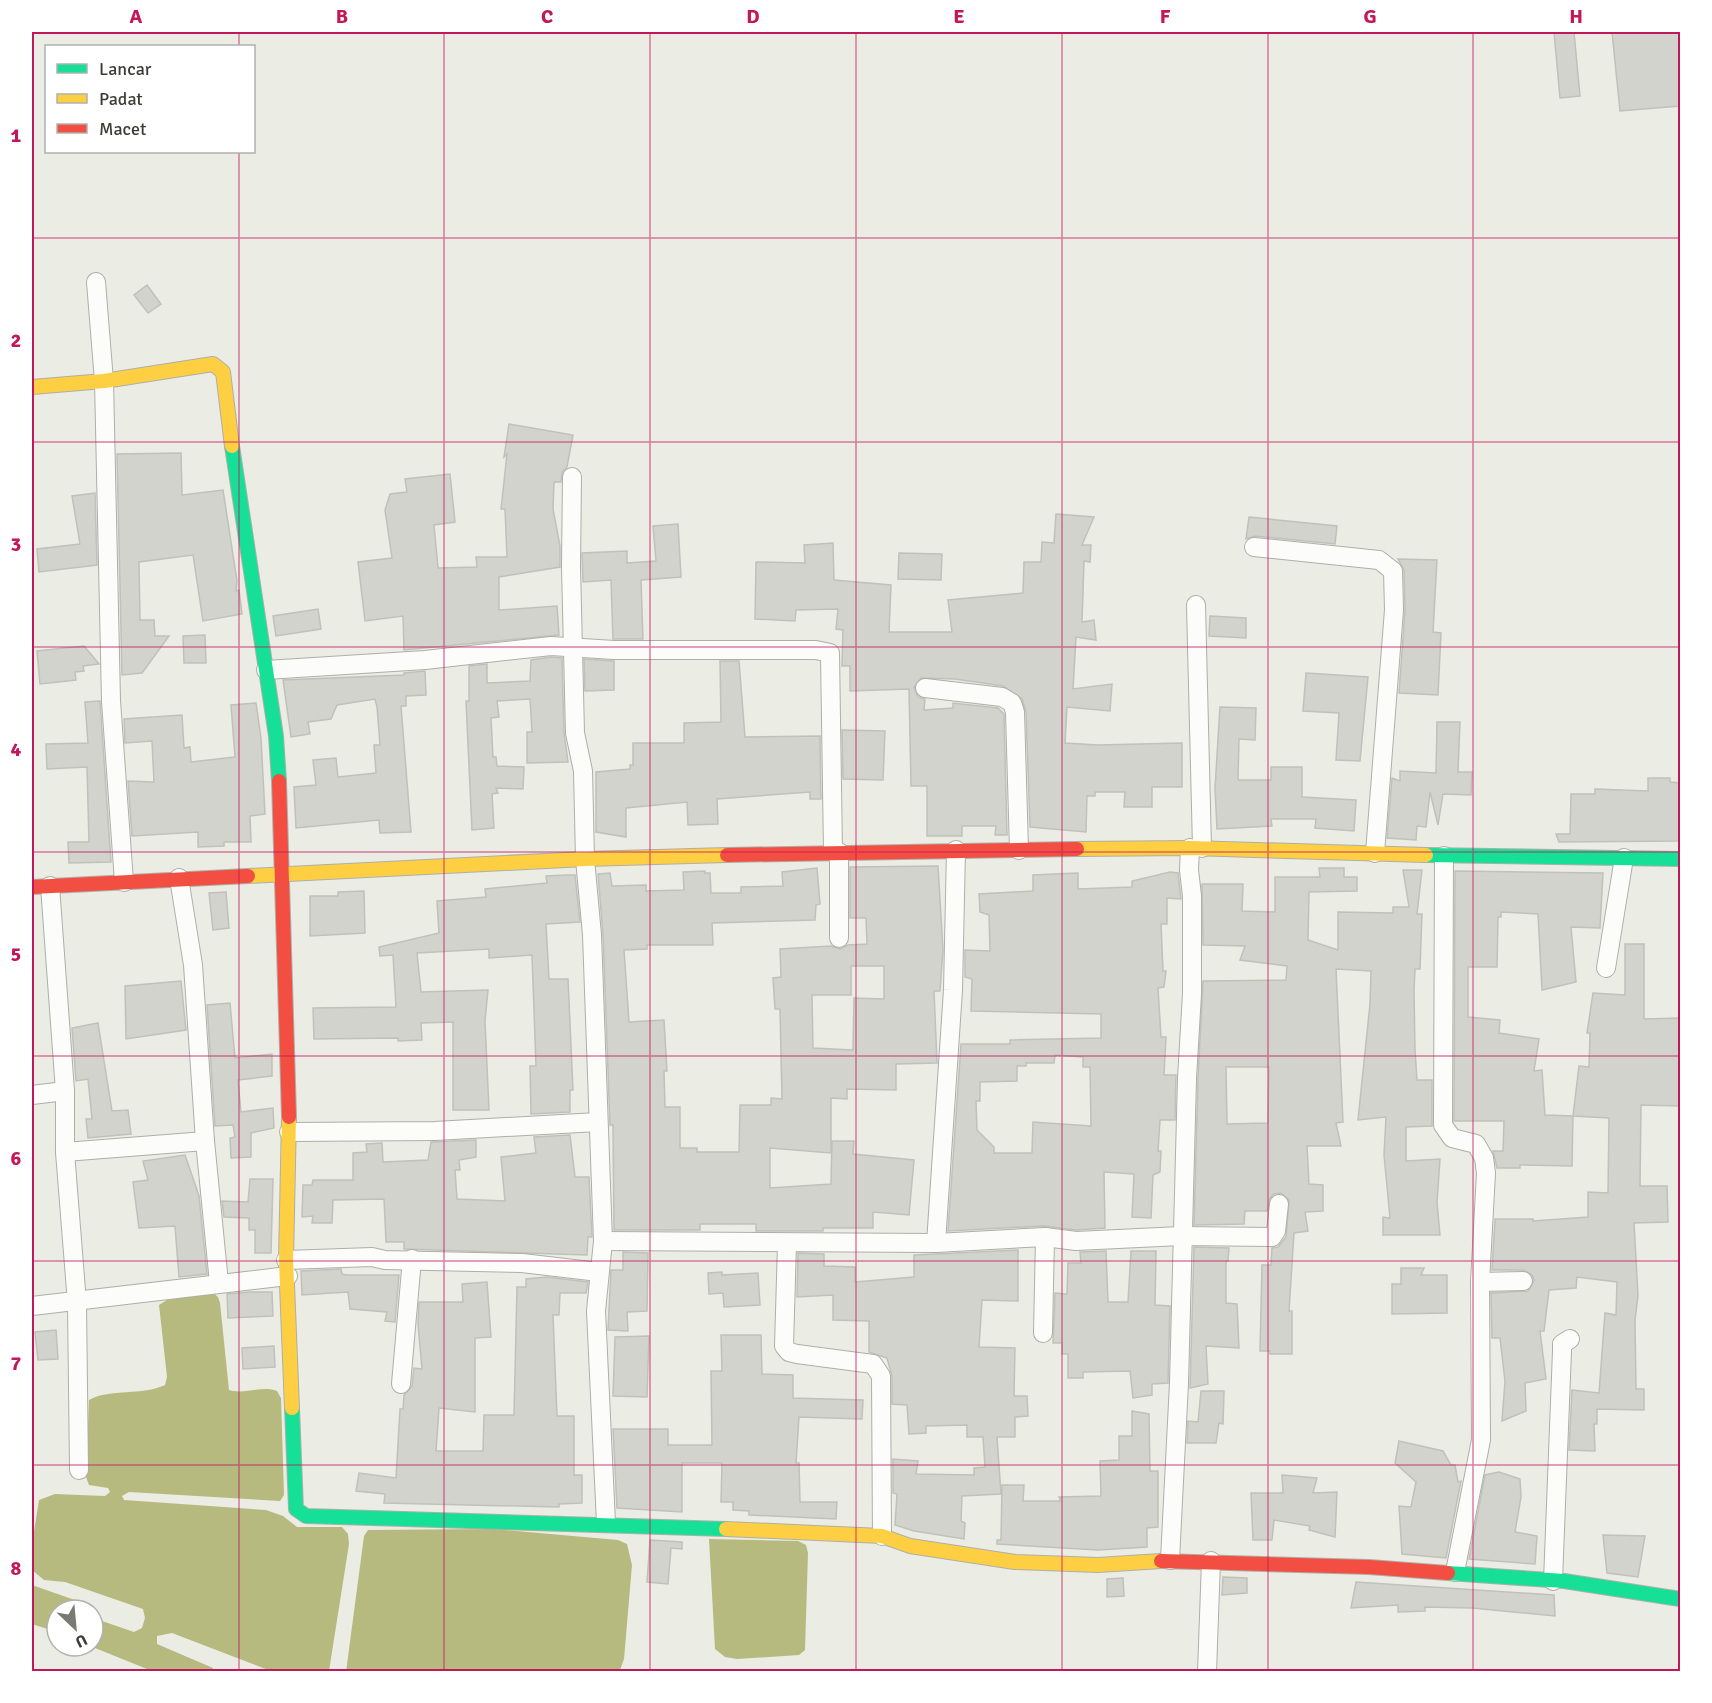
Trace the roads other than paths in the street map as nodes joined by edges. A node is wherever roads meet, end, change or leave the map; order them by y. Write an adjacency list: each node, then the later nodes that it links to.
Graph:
1 (96, 282): 2 (street)
2 (104, 381): 3 (street); 8 (street); 21 (street)
3 (32, 387)
4 (572, 477): 7 (street)
5 (1254, 547): 14 (street)
6 (1196, 605): 10 (street)
7 (573, 648): 8 (street); 13 (street); 17 (street)
8 (266, 670): 19 (street)
9 (925, 688): 12 (street)
10 (1196, 848): 12 (street); 14 (street); 33 (street)
11 (956, 850): 12 (street); 13 (street); 36 (street)
12 (1019, 850)
13 (836, 852): 17 (street); 24 (street)
14 (1375, 853): 15 (street)
15 (1444, 856): 16 (street); 42 (street)
16 (1624, 858): 18 (street); 25 (street)
17 (585, 859): 19 (street); 28 (street)
18 (1680, 859)
19 (283, 873): 20 (street); 29 (street)
20 (179, 879): 21 (street); 30 (street)
21 (124, 882): 22 (street)
22 (50, 885): 23 (street); 26 (street)
23 (32, 887)
24 (839, 938)
25 (1606, 968)
26 (65, 1091): 27 (street); 31 (street)
27 (32, 1095)
28 (598, 1122): 29 (street); 35 (street)
29 (289, 1132): 39 (street)
30 (205, 1141): 31 (street); 43 (street)
31 (65, 1152): 44 (street)
32 (1279, 1204): 33 (street)
33 (1181, 1236): 34 (street); 52 (street)
34 (1045, 1237): 36 (street); 46 (street)
35 (603, 1241): 37 (street); 40 (street)
36 (936, 1243): 37 (street)
37 (788, 1244): 51 (street)
38 (412, 1259): 39 (street); 40 (street); 48 (street)
39 (287, 1268): 43 (street); 50 (street)
40 (599, 1272): 50 (street)
41 (1523, 1281): 42 (street)
42 (1480, 1282): 54 (street)
43 (219, 1283): 44 (street)
44 (77, 1303): 45 (street); 49 (street)
45 (32, 1306)
46 (1043, 1333)
47 (1570, 1339): 55 (street)
48 (401, 1384)
49 (79, 1470)
50 (606, 1523): 51 (street)
51 (882, 1536): 52 (street)
52 (1170, 1560): 53 (street)
53 (1210, 1561): 54 (street); 57 (street)
54 (1455, 1572): 55 (street)
55 (1552, 1581): 56 (street)
56 (1680, 1599)
57 (1207, 1671)

